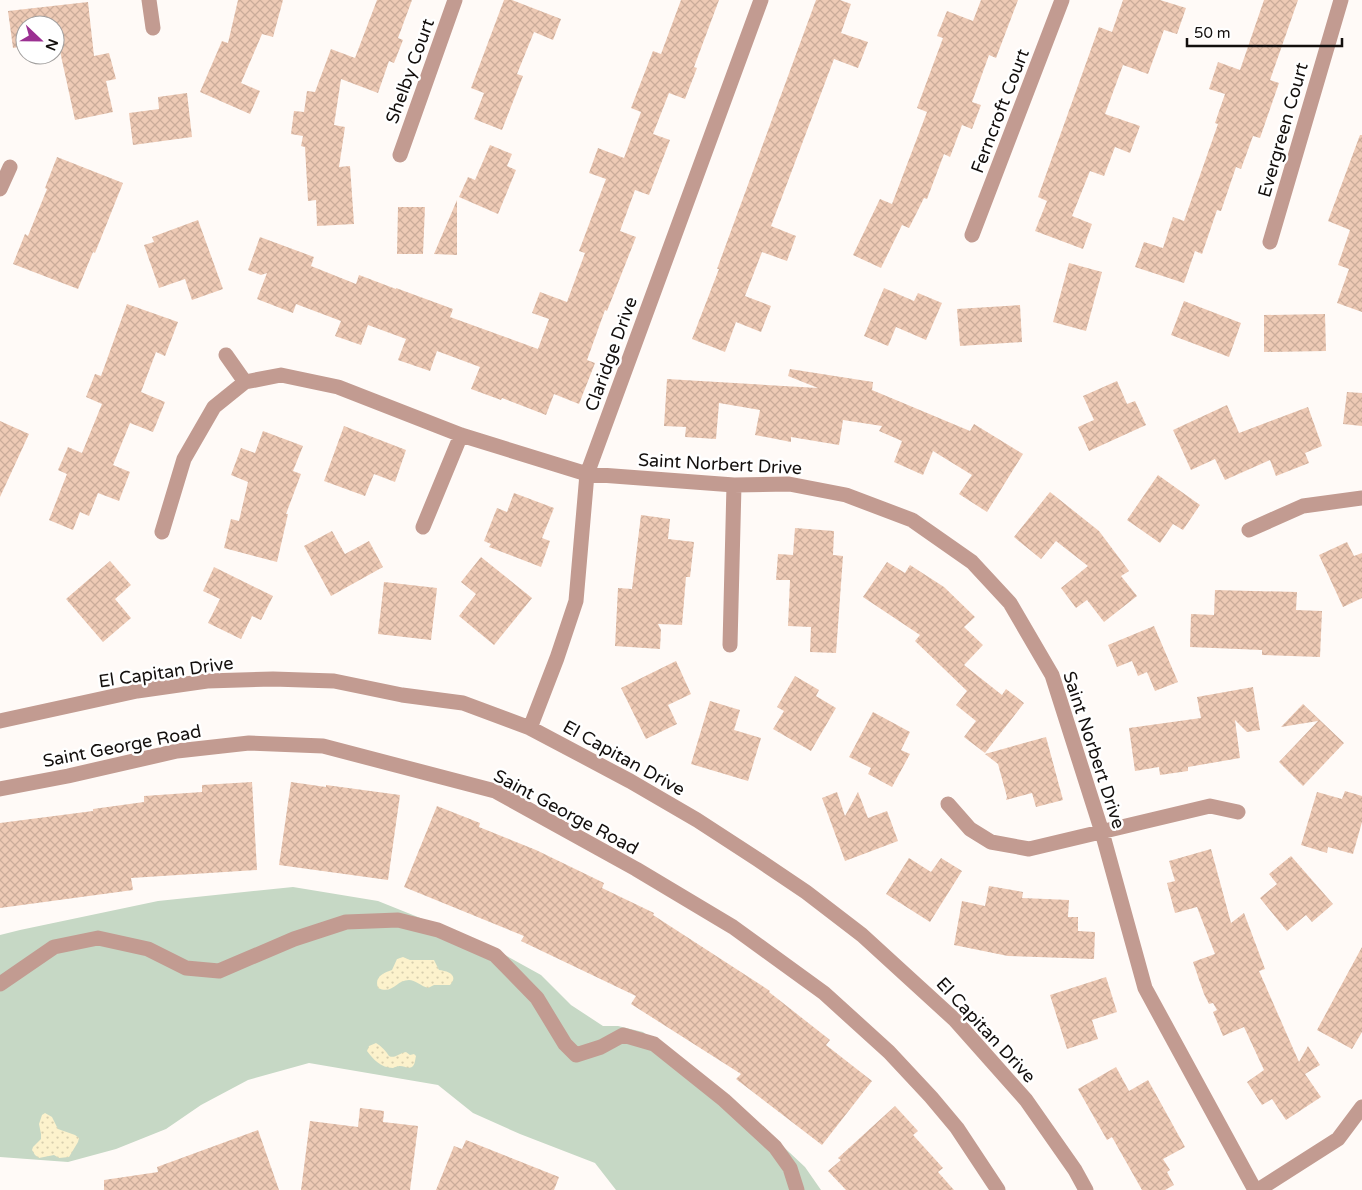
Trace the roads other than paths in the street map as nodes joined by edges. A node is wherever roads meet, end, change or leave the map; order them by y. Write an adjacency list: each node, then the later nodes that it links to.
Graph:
1 (149, 0): 6 (street)
2 (455, 0): 7 (street, Shelby Court)
3 (761, 0): 15 (street, Claridge Drive)
4 (1062, 0): 10 (street, Ferncroft Court)
5 (1341, 0): 11 (street, Evergreen Court)
6 (153, 28)
7 (400, 155)
8 (10, 167): 9 (street)
9 (0, 189)
10 (972, 234)
11 (1270, 242)
12 (226, 355): 13 (street)
13 (244, 382): 14 (street, Saint Norbert Drive); 20 (street, Saint Norbert Drive)
14 (461, 435): 15 (street, Saint Norbert Drive); 18 (street)
15 (587, 474): 16 (street, Saint Norbert Drive); 23 (street, Claridge Drive)
16 (734, 485): 21 (street); 27 (street, Saint Norbert Drive)
17 (1362, 498): 19 (street)
18 (422, 527)
19 (1249, 530)
20 (162, 532)
21 (730, 645)
22 (0, 721): 23 (street, El Capitan Drive)
23 (530, 728): 32 (street, El Capitan Drive)
24 (0, 789): 31 (street, Saint George Road)
25 (948, 804): 27 (street)
26 (1238, 812): 27 (street)
27 (1102, 832): 33 (street, Saint Norbert Drive)
28 (0, 984): 30 (street)
29 (1362, 1107): 33 (street)
30 (797, 1190)
31 (998, 1190)
32 (1086, 1190)
33 (1256, 1190)

